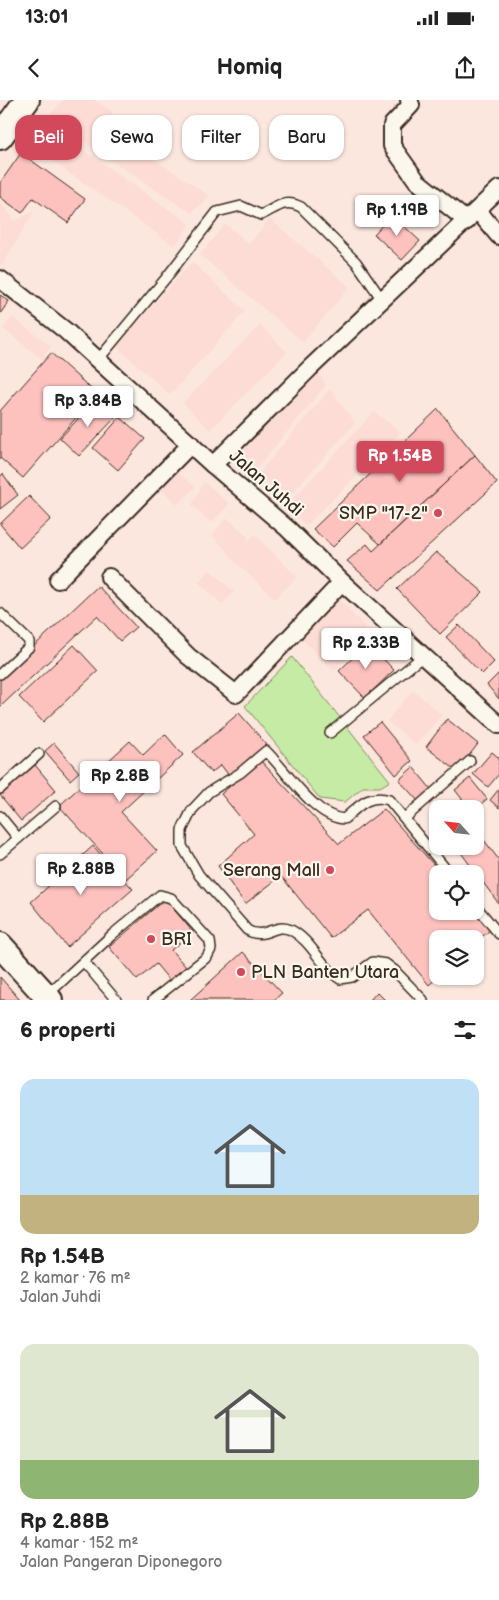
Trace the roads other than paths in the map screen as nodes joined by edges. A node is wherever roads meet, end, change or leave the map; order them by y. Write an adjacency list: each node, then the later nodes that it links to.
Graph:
1 (27, 100): 3 (main road)
2 (409, 100): 5 (street)
3 (0, 137)
4 (499, 189): 5 (street)
5 (472, 216): 6 (street); 8 (street)
6 (499, 236)
7 (0, 279): 9 (street, Jalan Juhdi)
8 (383, 301): 9 (lane); 11 (street)
9 (98, 360): 10 (street, Jalan Juhdi)
10 (191, 444): 11 (street, Jalan Juhdi); 13 (street)
11 (213, 465): 14 (street, Jalan Juhdi)
12 (109, 577): 14 (street)
13 (58, 580)
14 (342, 582): 16 (street, Jalan Juhdi)
15 (0, 613): 17 (lane)
16 (424, 656): 18 (street, Jalan Juhdi); 19 (lane)
17 (0, 674)
18 (499, 725)
19 (330, 733)
20 (39, 754): 22 (lane)
21 (470, 761): 25 (lane)
22 (0, 789)
23 (56, 806): 26 (lane)
24 (0, 816): 26 (lane)
25 (405, 818): 28 (lane); 36 (lane)
26 (18, 838): 27 (lane)
27 (0, 854)
28 (443, 865)
29 (484, 916): 30 (lane)
30 (499, 934)
31 (1, 949): 33 (main road)
32 (84, 962): 33 (lane); 34 (lane); 35 (lane)
33 (48, 998)
34 (116, 1000)
35 (153, 1000)
36 (423, 1000)

